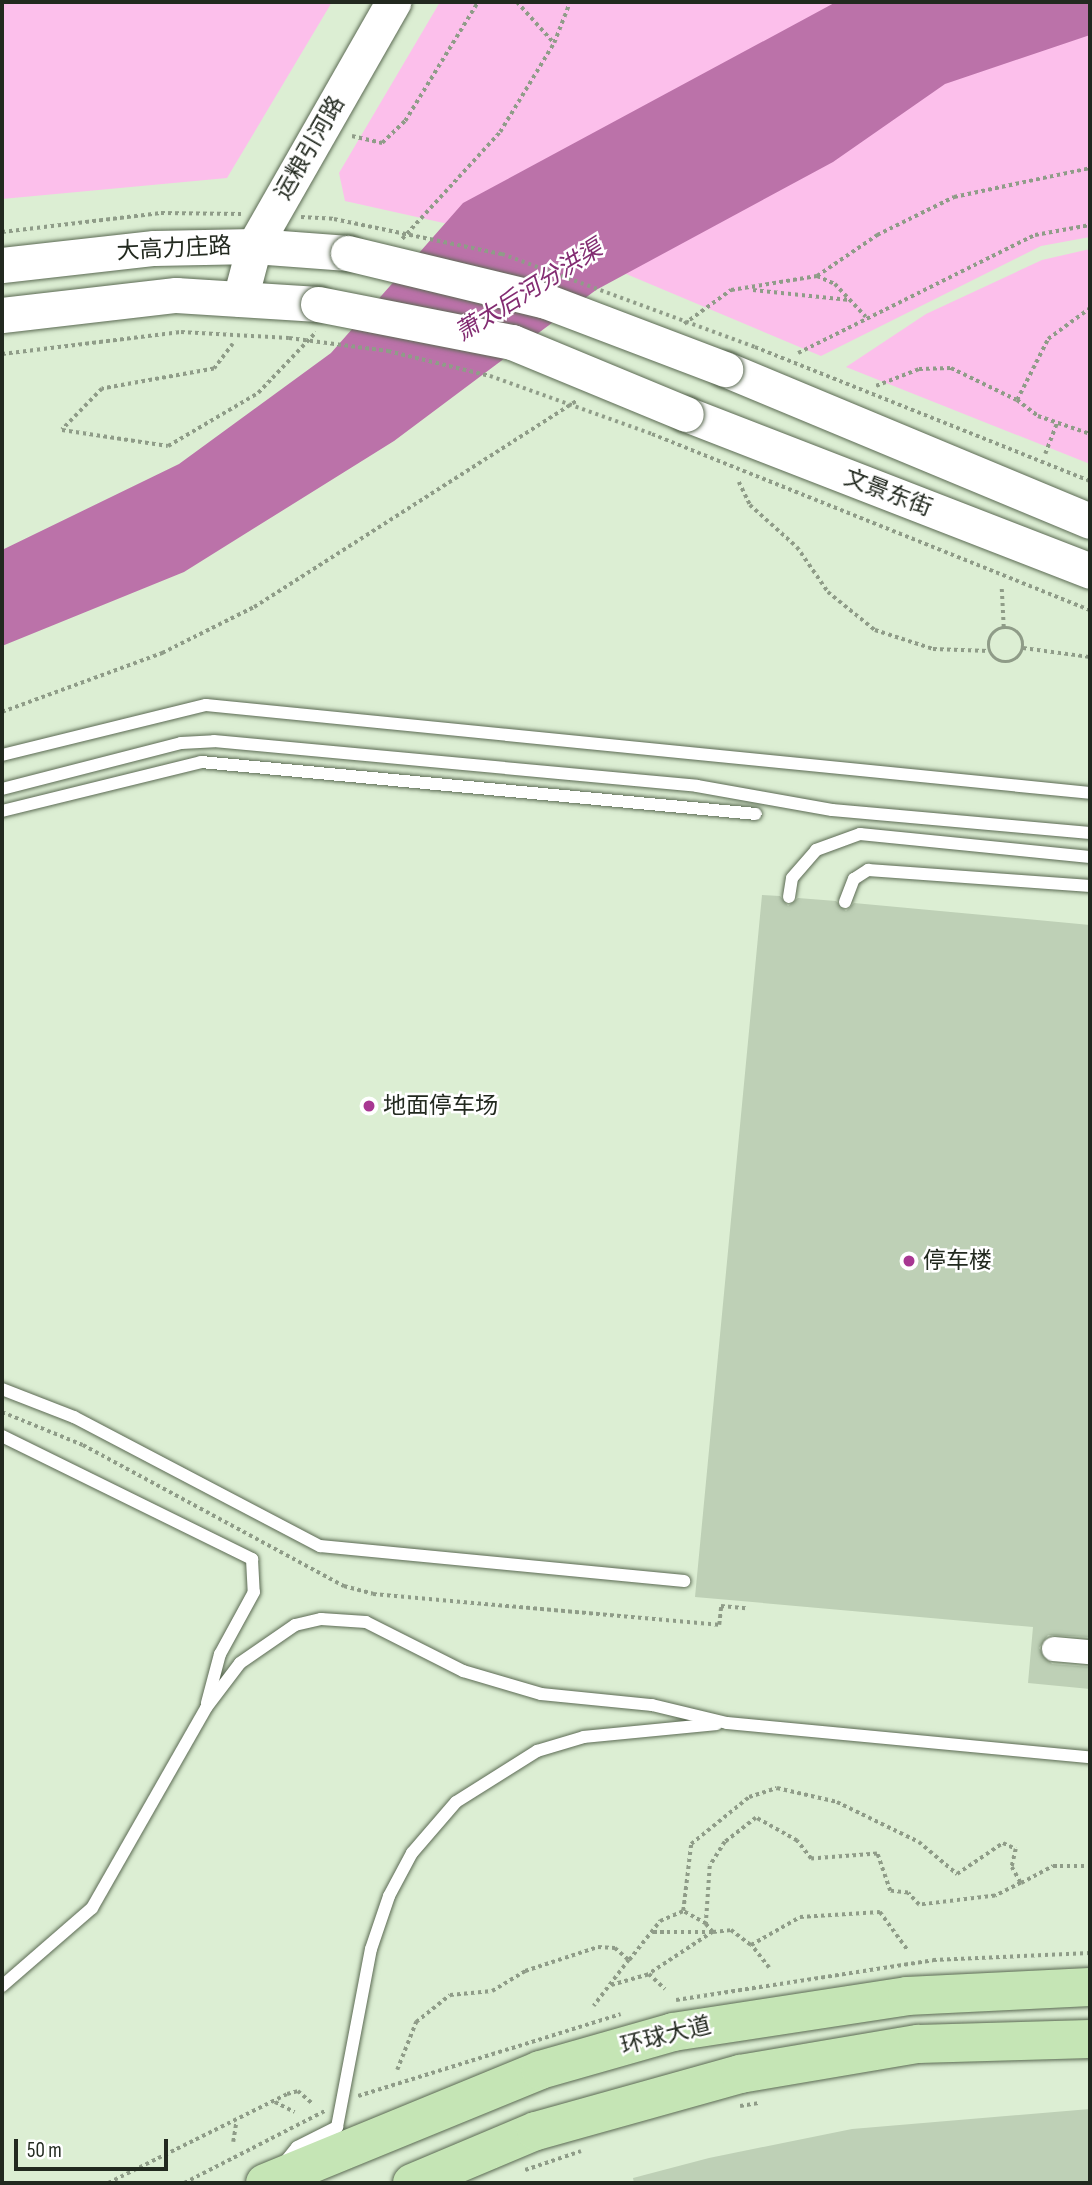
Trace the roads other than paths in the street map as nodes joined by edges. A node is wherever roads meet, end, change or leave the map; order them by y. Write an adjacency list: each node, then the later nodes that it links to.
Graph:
1 (393, 2): 2 (main road, 运粮引河路)
2 (254, 246): 3 (main road, 大高力庄路); 4 (main road, 运粮引河路); 7 (main road, 大高力庄路, bridge)
3 (2, 265)
4 (240, 299): 5 (main road, 大高力庄路); 6 (main road, 大高力庄路)
5 (318, 304): 8 (main road, 文景东街, bridge)
6 (2, 316)
7 (1090, 521)
8 (1090, 571)
9 (2, 755): 11 (lane)
10 (2, 789): 14 (lane)
11 (1090, 793)
12 (2, 811): 13 (lane)
13 (756, 814)
14 (1090, 833)
15 (1090, 857): 17 (lane)
16 (1090, 886): 18 (lane)
17 (789, 897)
18 (845, 902)
19 (2, 1389): 21 (lane)
20 (2, 1436): 24 (lane)
21 (684, 1580)
22 (1054, 1648): 23 (street)
23 (1090, 1652)
24 (206, 1708): 25 (lane); 27 (lane)
25 (727, 1723): 26 (lane); 30 (lane)
26 (1090, 1758)
27 (2, 1986)
28 (1090, 1987): 30 (main road, 环球大道)
29 (1090, 2039): 31 (main road)
30 (268, 2182)
31 (412, 2183)

